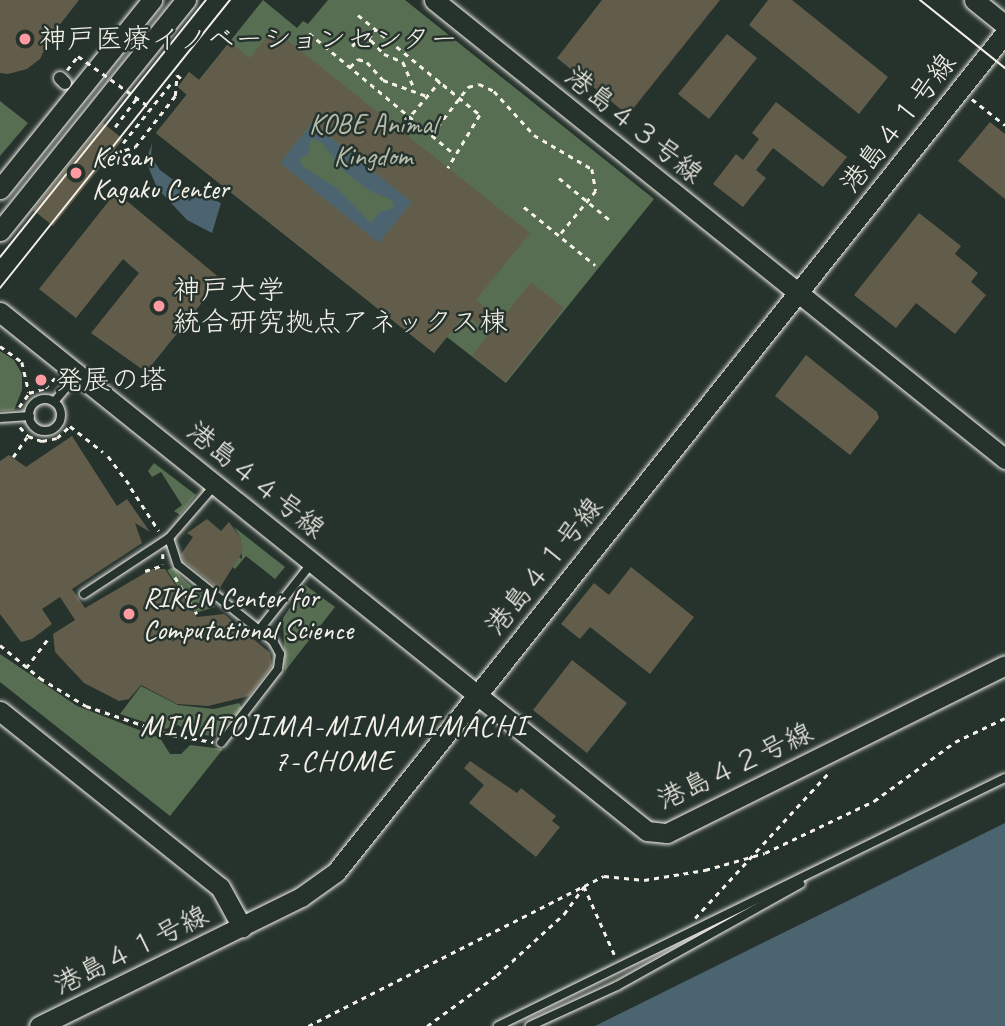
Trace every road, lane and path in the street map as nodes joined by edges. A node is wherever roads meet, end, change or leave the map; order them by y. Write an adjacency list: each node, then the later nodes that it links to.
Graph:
1 (152, 0): 33 (street)
2 (186, 0): 37 (street)
3 (434, 0): 40 (street, 港島４３号線)
4 (974, 0): 6 (street)
5 (358, 15): 7 (path)
6 (1005, 25)
7 (376, 29): 10 (path); 15 (path)
8 (309, 33): 12 (path)
9 (1005, 33): 40 (street, 港島４１号線)
10 (368, 39): 11 (path); 17 (path)
11 (352, 46)
12 (350, 67): 17 (path); 23 (path)
13 (63, 80): 20 (path, bridge)
14 (183, 80): 29 (path)
15 (440, 80): 18 (path); 19 (path)
16 (171, 82): 22 (path)
17 (414, 88): 18 (path)
18 (427, 96): 23 (path)
19 (462, 96): 27 (path); 30 (path); 34 (path)
20 (137, 98): 22 (path, bridge); 25 (path)
21 (971, 98): 24 (path)
22 (151, 108): 28 (path)
23 (409, 117): 26 (path); 27 (path)
24 (1005, 125)
25 (115, 127)
26 (399, 129)
27 (431, 135): 30 (path)
28 (123, 143)
29 (115, 153)
30 (454, 154): 31 (path)
31 (448, 168)
32 (559, 178): 34 (path)
33 (0, 189)
34 (588, 201): 36 (path); 38 (path)
35 (524, 207): 38 (path)
36 (611, 221)
37 (0, 231)
38 (559, 236): 39 (path)
39 (595, 265)
40 (799, 293): 55 (street); 70 (street, 港島４１号線)
41 (0, 312): 43 (street, 港島４４号線)
42 (0, 346): 46 (path)
43 (78, 374): 47 (lane); 57 (street, 港島４４号線)
44 (57, 375): 45 (path)
45 (45, 388)
46 (29, 393)
47 (54, 402): 48 (lane); 48 (lane)
48 (30, 416): 49 (lane)
49 (0, 418)
50 (71, 426): 52 (path)
51 (28, 436): 54 (path)
52 (103, 452)
53 (108, 456): 56 (path)
54 (13, 457)
55 (1005, 459)
56 (129, 484)
57 (216, 484): 59 (lane); 60 (street, 港島４４号線)
58 (131, 488): 59 (path)
59 (166, 540): 61 (path); 63 (lane); 65 (lane)
60 (312, 561): 65 (lane); 70 (street, 港島４４号線)
61 (163, 564): 62 (path); 64 (path)
62 (145, 571)
63 (84, 594)
64 (197, 614)
65 (259, 629): 73 (lane)
66 (48, 639): 69 (path)
67 (0, 645): 69 (path)
68 (1005, 665): 70 (street, 港島４２号線)
69 (26, 668): 73 (path)
70 (476, 695): 80 (street, 港島４１号線)
71 (0, 711): 80 (street)
72 (1005, 718): 76 (path)
73 (221, 743)
74 (834, 767): 76 (path)
75 (1005, 778): 77 (lane)
76 (748, 858): 78 (path); 79 (path)
77 (834, 862): 81 (lane); 86 (lane)
78 (584, 886): 81 (path); 83 (path); 84 (path)
79 (694, 919)
80 (242, 927): 82 (street, 港島４１号線)
81 (620, 966): 85 (lane)
82 (39, 1026)
83 (308, 1026)
84 (427, 1026)
85 (498, 1026)
86 (530, 1026)

